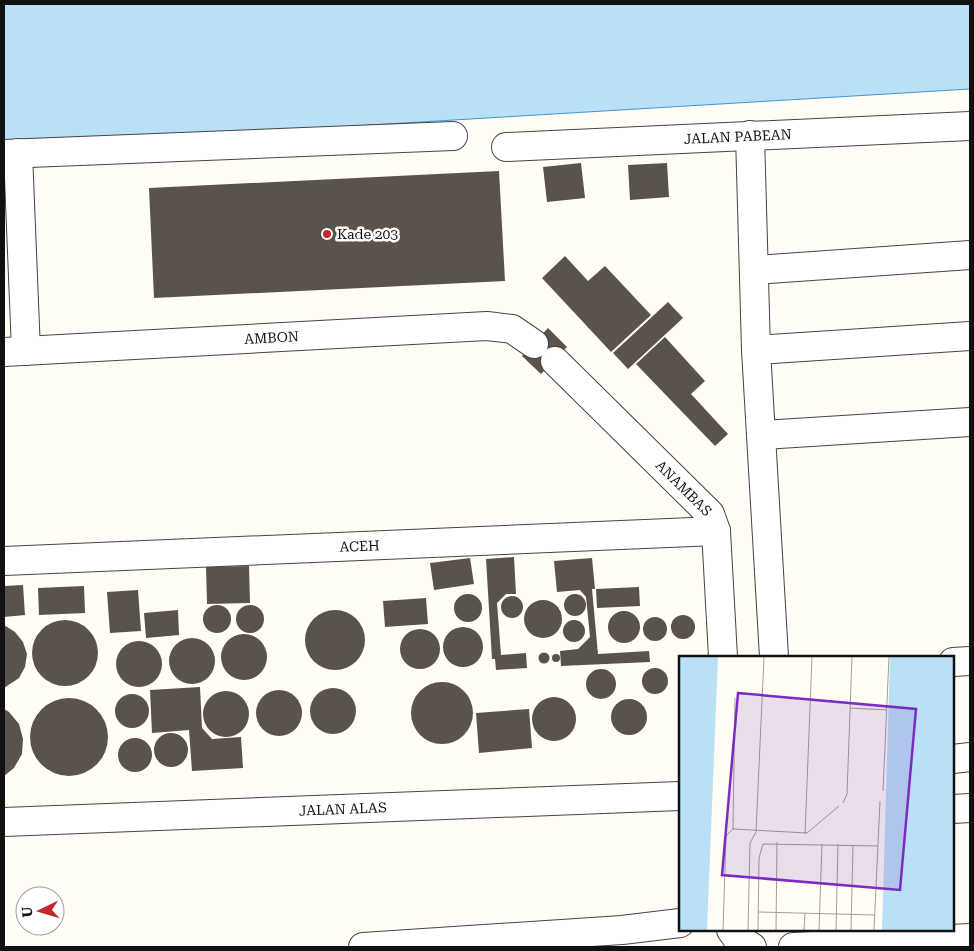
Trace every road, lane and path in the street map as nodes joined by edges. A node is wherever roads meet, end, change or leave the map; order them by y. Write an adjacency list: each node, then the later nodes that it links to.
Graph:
1 (970, 126): 2 (lane, JALAN PABEAN)
2 (750, 135): 4 (lane, JALAN PABEAN); 7 (lane)
3 (453, 136): 5 (lane)
4 (506, 147)
5 (11, 154): 11 (lane)
6 (970, 255): 7 (lane)
7 (754, 270): 10 (lane)
8 (970, 336): 10 (lane)
9 (534, 344): 11 (lane, AMBON)
10 (756, 350): 14 (lane)
11 (15, 351)
12 (555, 361): 15 (lane, ANAMBAS)
13 (970, 422): 14 (lane)
14 (763, 435): 18 (lane)
15 (716, 531): 16 (lane, ACEH); 17 (lane, ANAMBAS)
16 (4, 561)
17 (723, 656)
18 (774, 656)
19 (970, 661): 20 (lane)
20 (954, 662)
21 (970, 757): 22 (lane)
22 (954, 759)
23 (679, 796): 26 (lane, JALAN ALAS)
24 (970, 808): 25 (lane)
25 (954, 809)
26 (4, 822)
27 (679, 923): 30 (lane)
28 (731, 931): 31 (lane)
29 (970, 938): 32 (lane)
30 (364, 947)
31 (752, 947)
32 (793, 947)

